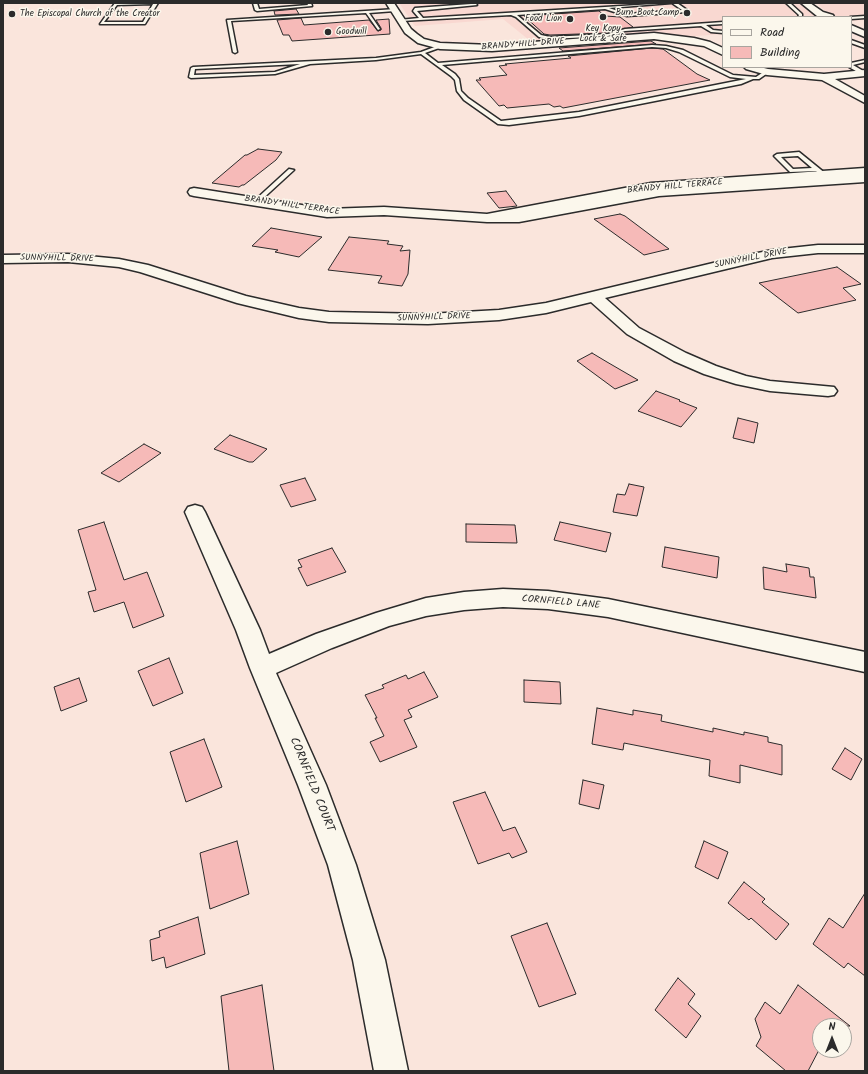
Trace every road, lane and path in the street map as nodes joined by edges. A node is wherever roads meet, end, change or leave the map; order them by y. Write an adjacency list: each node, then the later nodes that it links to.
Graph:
1 (156, 3): 1 (lane)
2 (255, 3): 3 (lane)
3 (309, 3)
4 (472, 3): 21 (lane)
5 (669, 3): 10 (lane)
6 (674, 3): 10 (lane)
7 (788, 3): 14 (lane)
8 (804, 3): 15 (main road)
9 (393, 6): 12 (lane); 22 (street, BRANDY HILL DRIVE)
10 (604, 7): 13 (lane)
11 (826, 7): 16 (main road)
12 (367, 12): 17 (lane); 25 (lane)
13 (508, 14): 21 (lane); 24 (lane)
14 (800, 16)
15 (827, 16)
16 (832, 16)
17 (371, 17): 19 (lane); 28 (lane)
18 (865, 17): 20 (lane)
19 (363, 18)
20 (852, 18)
21 (422, 19): 22 (lane)
22 (401, 20): 33 (street, BRANDY HILL DRIVE)
23 (722, 23): 24 (lane)
24 (702, 25): 29 (lane)
25 (230, 26): 26 (lane); 35 (lane)
26 (238, 26)
27 (852, 28): 30 (main road)
28 (378, 29)
29 (722, 32)
30 (865, 34)
31 (852, 41): 34 (lane)
32 (566, 42): 33 (street, BRANDY HILL DRIVE); 36 (lane); 37 (street, BRANDY HILL DRIVE)
33 (440, 46): 38 (lane)
34 (865, 47)
35 (235, 52)
36 (579, 52): 41 (lane); 48 (lane)
37 (722, 52)
38 (422, 53): 40 (lane); 41 (lane)
39 (865, 61): 42 (lane)
40 (308, 63): 40 (lane)
41 (437, 64): 48 (lane)
42 (852, 65)
43 (852, 66): 46 (lane)
44 (753, 68): 45 (street)
45 (767, 72): 47 (street); 48 (lane)
46 (864, 73): 47 (street)
47 (828, 76): 49 (street); 50 (street)
48 (751, 79)
49 (865, 96)
50 (865, 100)
51 (292, 170): 56 (lane)
52 (865, 172): 53 (street, BRANDY HILL TERRACE)
53 (824, 175): 53 (lane); 54 (street, BRANDY HILL TERRACE); 56 (street, BRANDY HILL TERRACE)
54 (865, 178)
55 (194, 192): 56 (street, BRANDY HILL TERRACE)
56 (256, 202)
57 (865, 249): 59 (street, SUNNYHILL DRIVE)
58 (3, 259): 59 (street, SUNNYHILL DRIVE)
59 (595, 297): 60 (street)
60 (828, 391)
61 (195, 512): 63 (street, CORNFIELD COURT)
62 (865, 662): 63 (street, CORNFIELD LANE)
63 (262, 668): 64 (street, CORNFIELD COURT)
64 (391, 1071)

